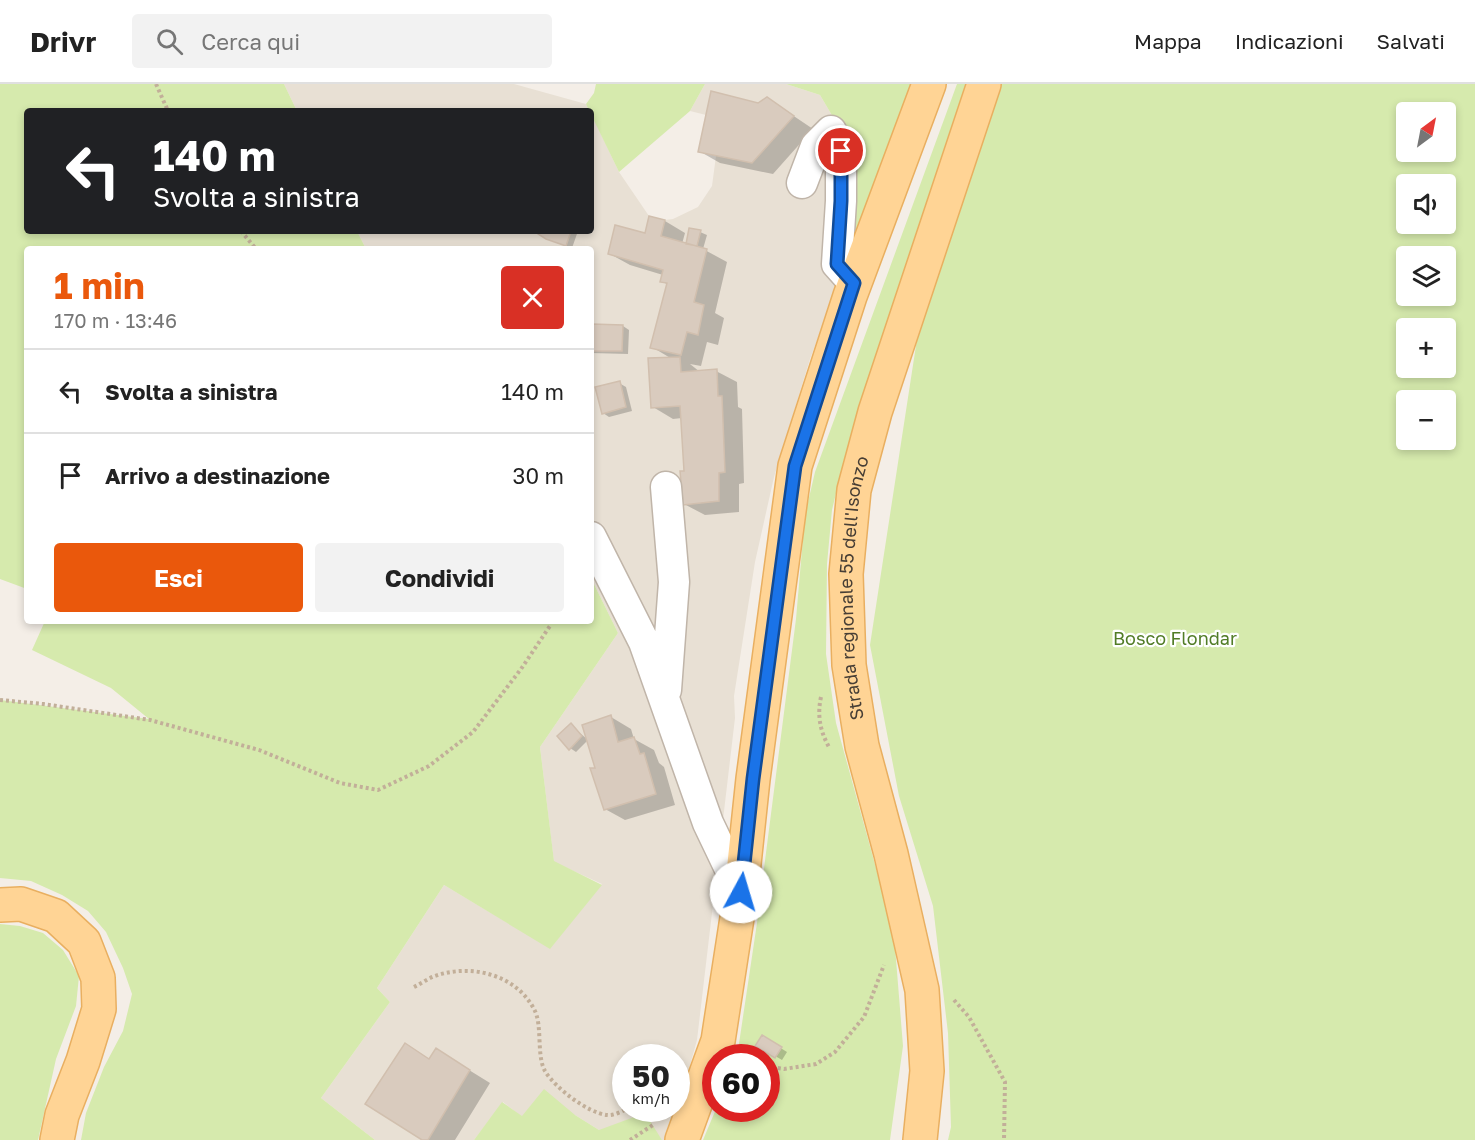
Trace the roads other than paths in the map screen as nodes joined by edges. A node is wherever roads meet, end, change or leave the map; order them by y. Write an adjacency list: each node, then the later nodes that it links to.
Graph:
1 (929, 84): 4 (main road)
2 (984, 84): 12 (main road, Strada regionale 55 dell'Isonzo)
3 (802, 183): 4 (street)
4 (854, 283): 8 (main road)
5 (666, 487): 7 (street)
6 (594, 543): 7 (street)
7 (665, 701): 8 (street)
8 (741, 892): 11 (main road)
9 (0, 905): 10 (main road)
10 (57, 1140)
11 (682, 1140)
12 (920, 1140)

